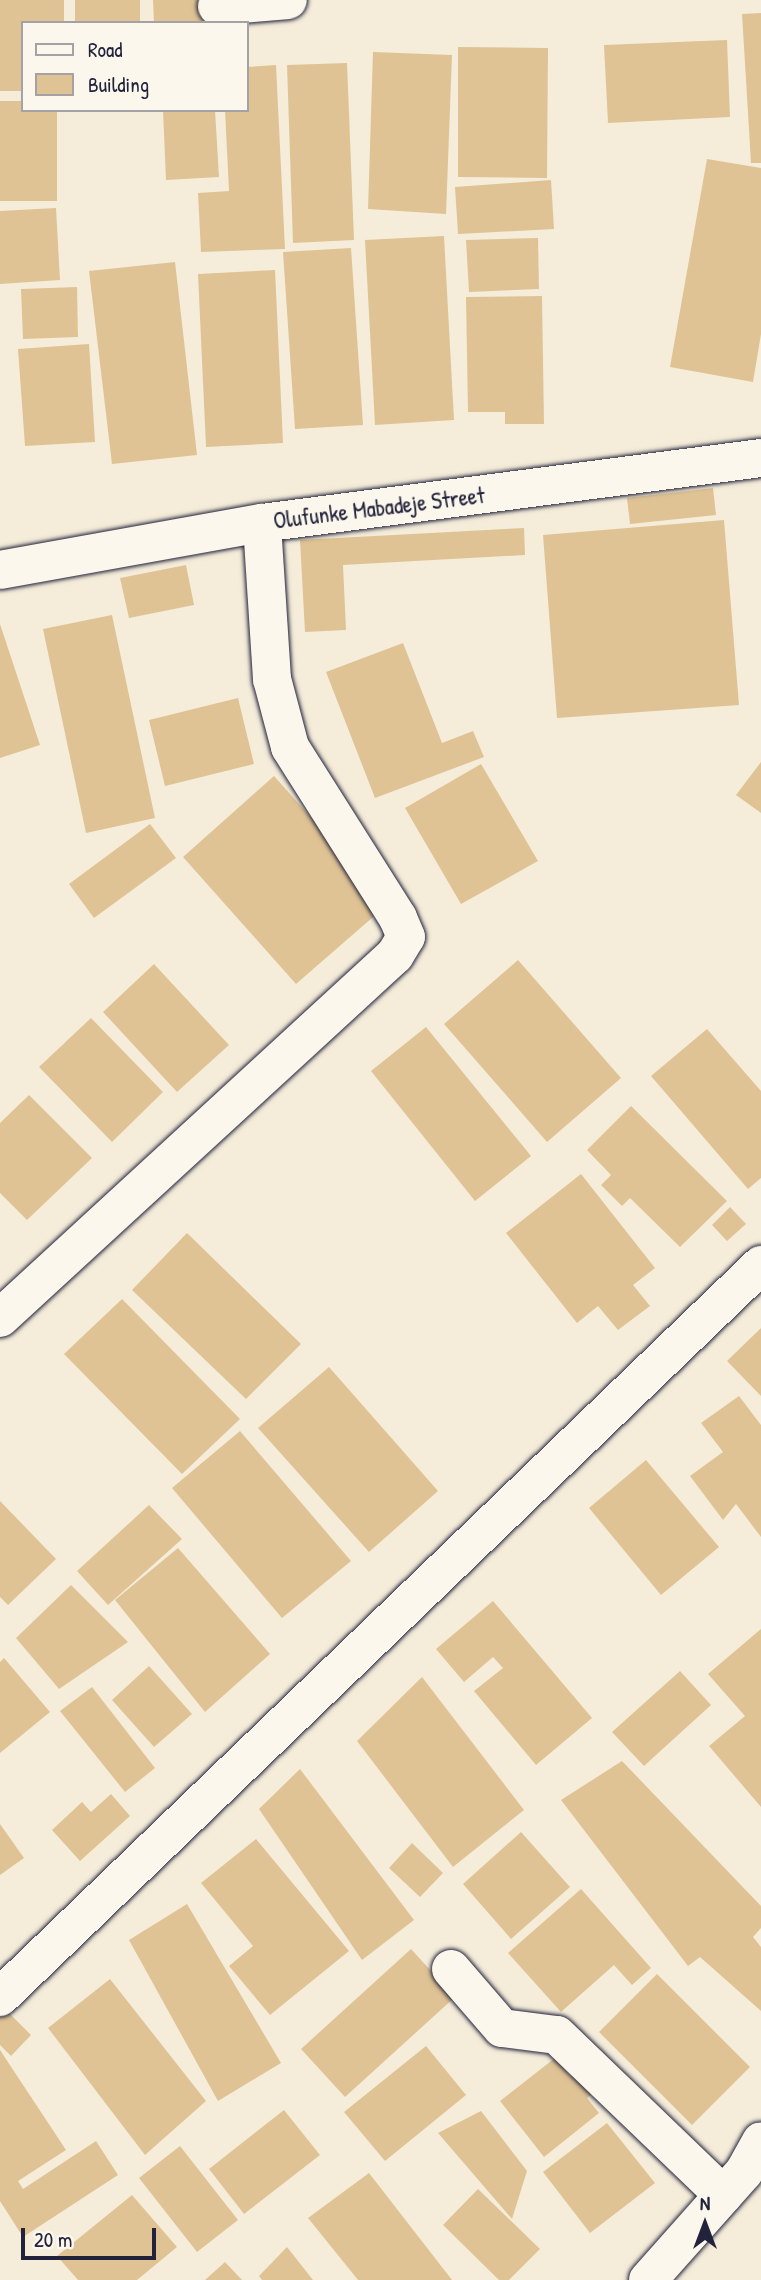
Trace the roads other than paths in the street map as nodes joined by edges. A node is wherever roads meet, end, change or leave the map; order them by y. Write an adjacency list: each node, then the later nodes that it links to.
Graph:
1 (288, 0): 2 (street)
2 (217, 6)
3 (761, 458): 4 (street, Olufunke Mabadeje Street)
4 (262, 523): 5 (street, Olufunke Mabadeje Street); 7 (street)
5 (0, 570)
6 (761, 1265): 9 (street)
7 (0, 1318)
8 (451, 1969): 11 (street)
9 (0, 1997)
10 (761, 2141): 11 (street)
11 (723, 2195): 12 (street)
12 (648, 2280)

